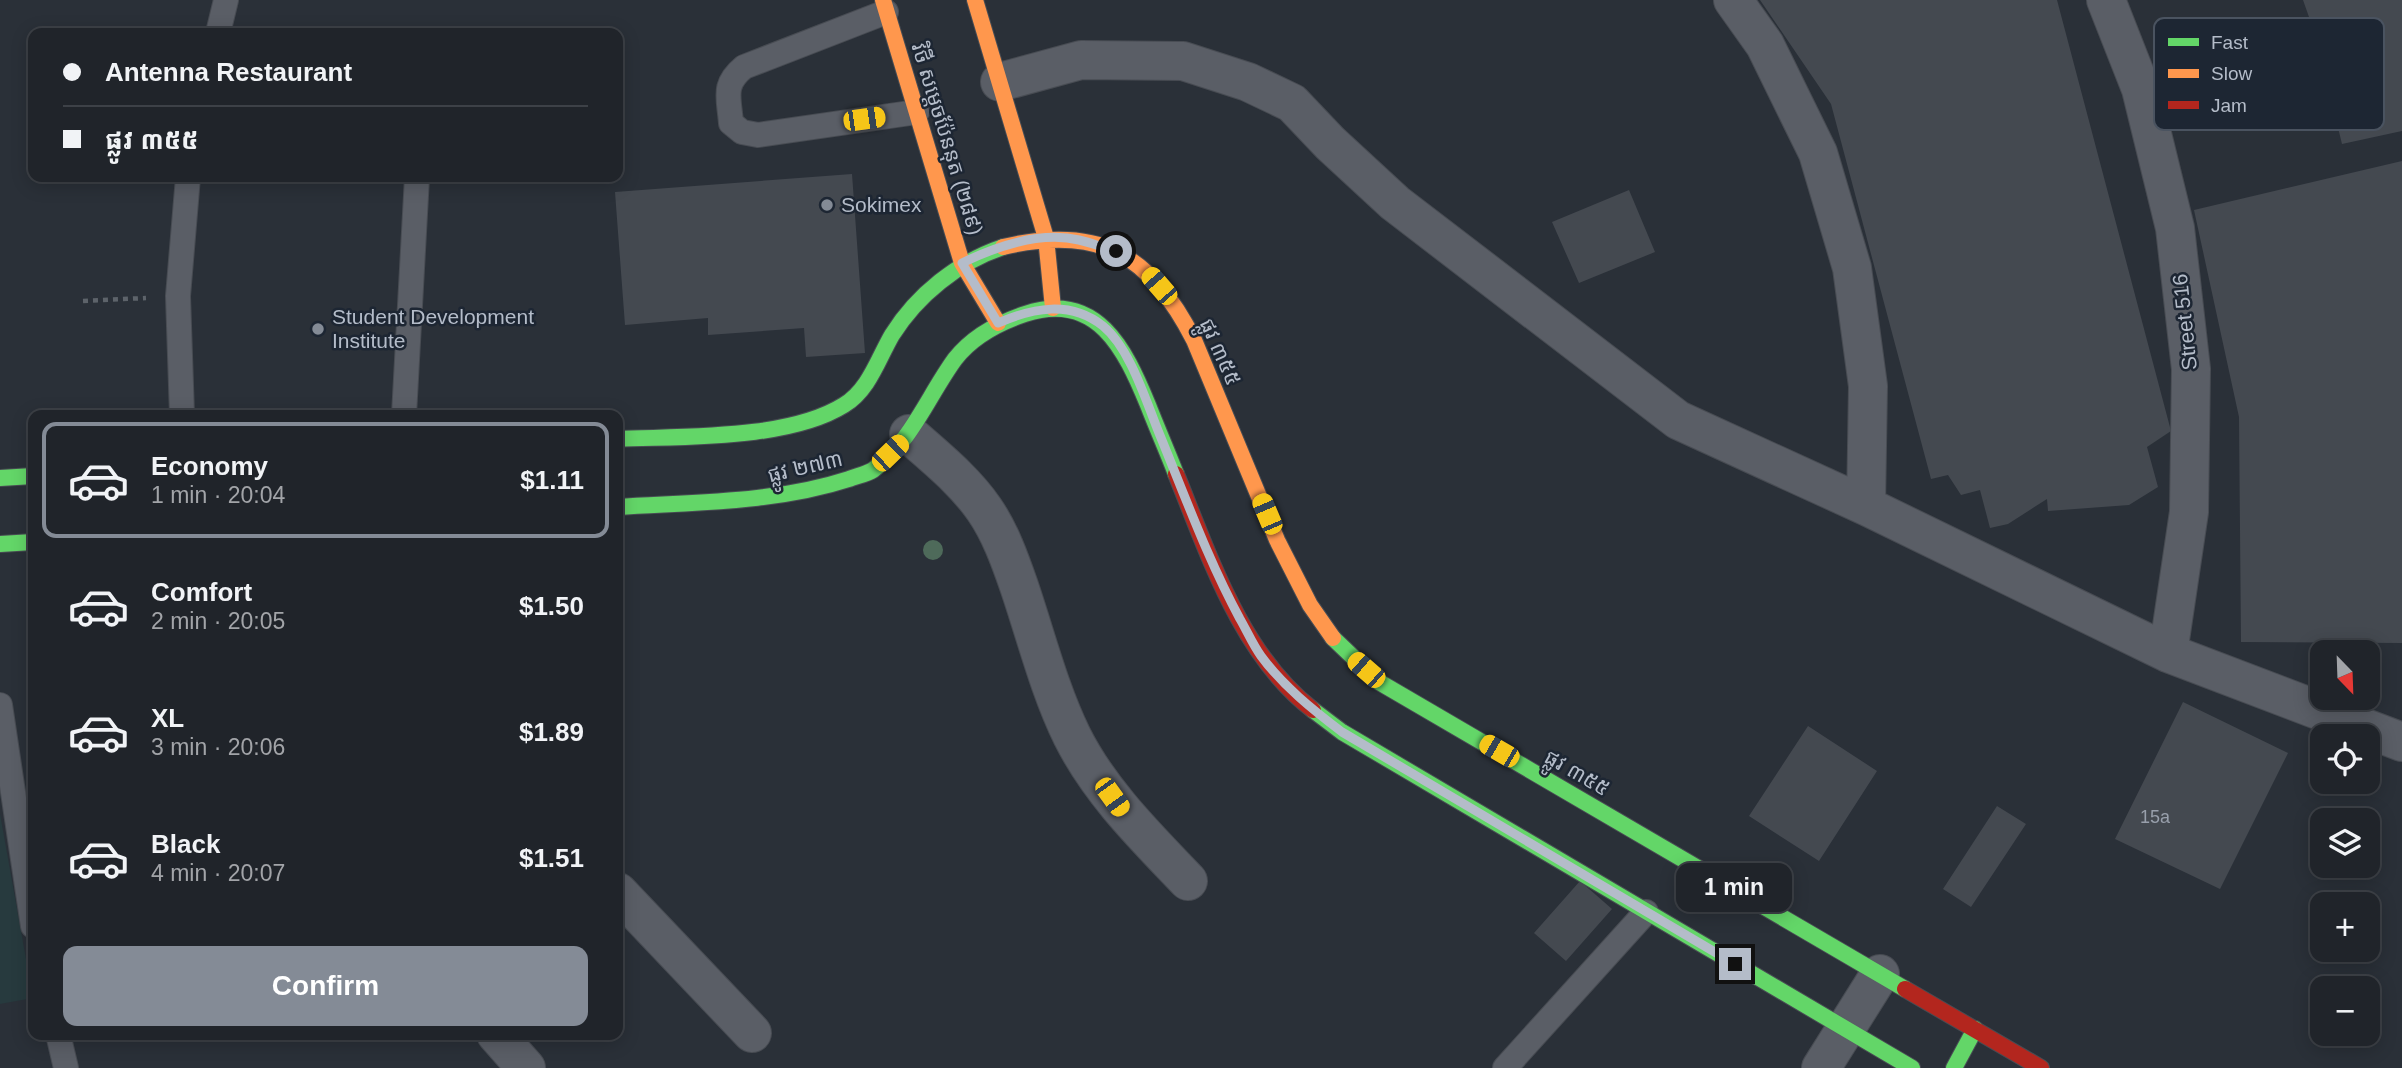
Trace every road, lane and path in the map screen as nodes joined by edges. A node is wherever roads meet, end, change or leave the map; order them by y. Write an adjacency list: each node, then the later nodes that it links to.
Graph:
1 (226, 0): 6 (lane)
2 (975, 0): 7 (main road)
3 (1733, 0): 23 (street)
4 (2106, 0): 27 (street, Street 516)
5 (885, 6): 8 (main road, វិថី សម្តេចប៉ែននុត (២៨៩)); 8 (lane)
6 (219, 28)
7 (1000, 82): 11 (main road); 23 (street)
8 (917, 111): 12 (main road, វិថី សម្តេចប៉ែននុត (២៨៩))
9 (188, 182): 13 (lane)
10 (417, 182): 18 (lane)
11 (1046, 238): 12 (main road, ផ្លូវ ២៧៣); 15 (main road); 34 (main road, ផ្លូវ ៣៥៥)
12 (962, 263): 16 (main road, វិថី សម្តេចប៉ែននុត (២៨៩)); 20 (main road, ផ្លូវ ២៧៣)
13 (178, 296): 14 (path); 17 (lane)
14 (83, 301)
15 (1053, 308): 16 (main road, ផ្លូវ ២៧៣); 33 (main road)
16 (998, 323): 19 (main road, ផ្លូវ ២៧៣)
17 (182, 410)
18 (404, 410)
19 (909, 435): 24 (main road, ផ្លូវ ២៧៣); 30 (street)
20 (623, 439)
21 (28, 476): 22 (main road)
22 (0, 478)
23 (1866, 506): 27 (street)
24 (623, 507)
25 (28, 542): 26 (main road)
26 (0, 544)
27 (2168, 653): 29 (street)
28 (0, 705): 31 (lane)
29 (2402, 741)
30 (1188, 881)
31 (28, 893)
32 (623, 897): 37 (street)
33 (1646, 912): 36 (main road); 42 (lane)
34 (1880, 974): 35 (main road, ផ្លូវ ៣៥៥); 36 (street)
35 (1975, 1029): 45 (main road); 46 (main road, ផ្លូវ ៣៥៥)
36 (1846, 1030): 43 (street); 44 (main road)
37 (752, 1033)
38 (59, 1040): 40 (lane)
39 (501, 1040): 41 (street)
40 (66, 1068)
41 (526, 1068)
42 (1505, 1068)
43 (1821, 1068)
44 (1912, 1068)
45 (1954, 1068)
46 (2041, 1068)

